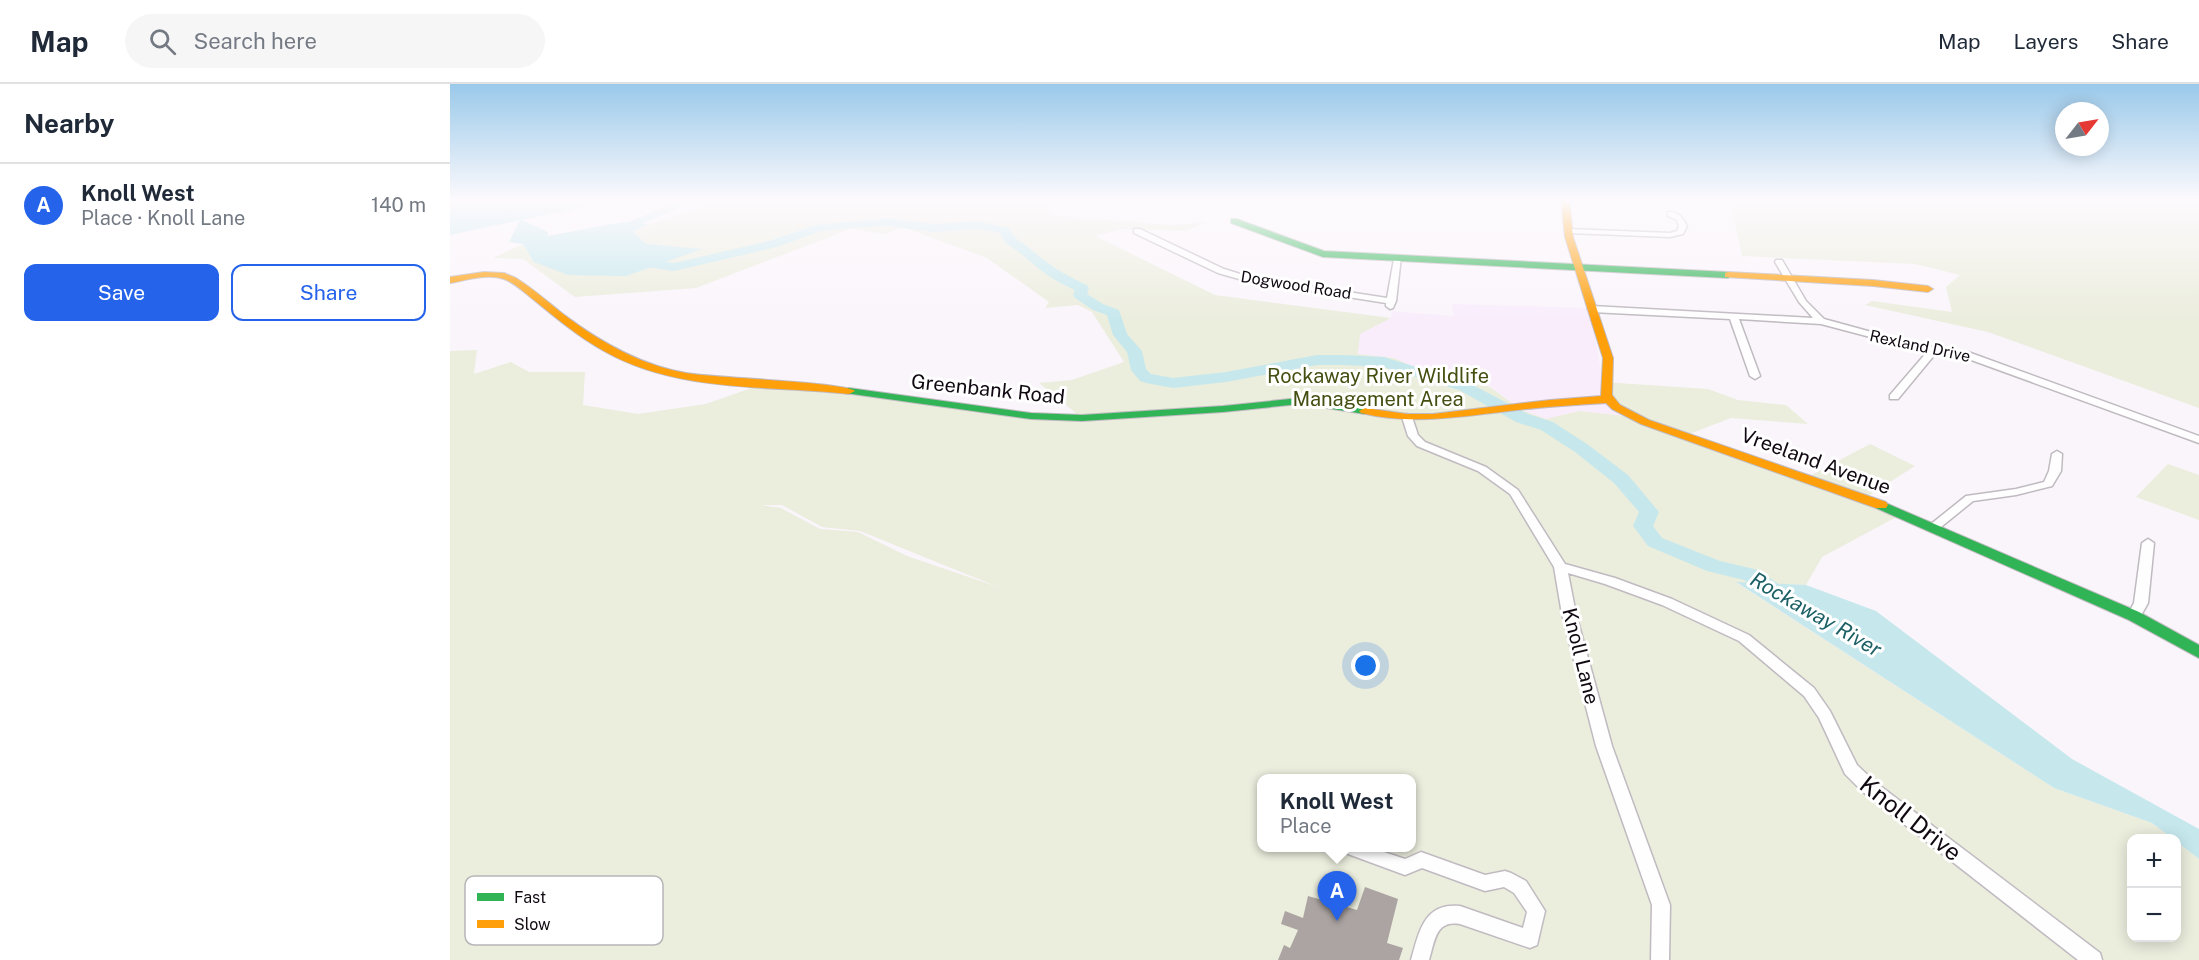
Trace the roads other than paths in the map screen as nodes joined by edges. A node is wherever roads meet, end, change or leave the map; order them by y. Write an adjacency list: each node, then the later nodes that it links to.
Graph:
1 (1156, 240): 4 (street, Dogwood Road)
2 (1286, 240): 4 (street)
3 (1571, 240): 6 (street)
4 (1398, 259): 6 (street)
5 (1779, 262): 7 (street)
6 (1579, 268): 7 (street); 10 (street)
7 (1789, 278): 9 (street); 12 (street)
8 (450, 280): 20 (street, Greenbank Road)
9 (1928, 289)
10 (1592, 309): 11 (street, Rexland Drive); 15 (street)
11 (1733, 316): 12 (street, Rexland Drive); 14 (street)
12 (1821, 321): 13 (street, Rexland Drive)
13 (1934, 350): 16 (street); 21 (street, Rexland Drive)
14 (1755, 376)
15 (1606, 384): 17 (street); 18 (street, Greenbank Road)
16 (1894, 397)
17 (1608, 399): 18 (street, Greenbank Road); 19 (street, Vreeland Avenue)
18 (1550, 403): 19 (street, Greenbank Road); 20 (street, Greenbank Road)
19 (1627, 414): 23 (street, Vreeland Avenue)
20 (1407, 417): 25 (street, Knoll Lane)
21 (2199, 440)
22 (2057, 454): 23 (street)
23 (1932, 528): 26 (street, Vreeland Avenue)
24 (2148, 543): 26 (street)
25 (1560, 567): 30 (street, Knoll Lane); 31 (street, Knoll Drive)
26 (2134, 616): 27 (street, Vreeland Avenue)
27 (2199, 652)
28 (1363, 852): 29 (street)
29 (1420, 960)
30 (1660, 960)
31 (2093, 960)

